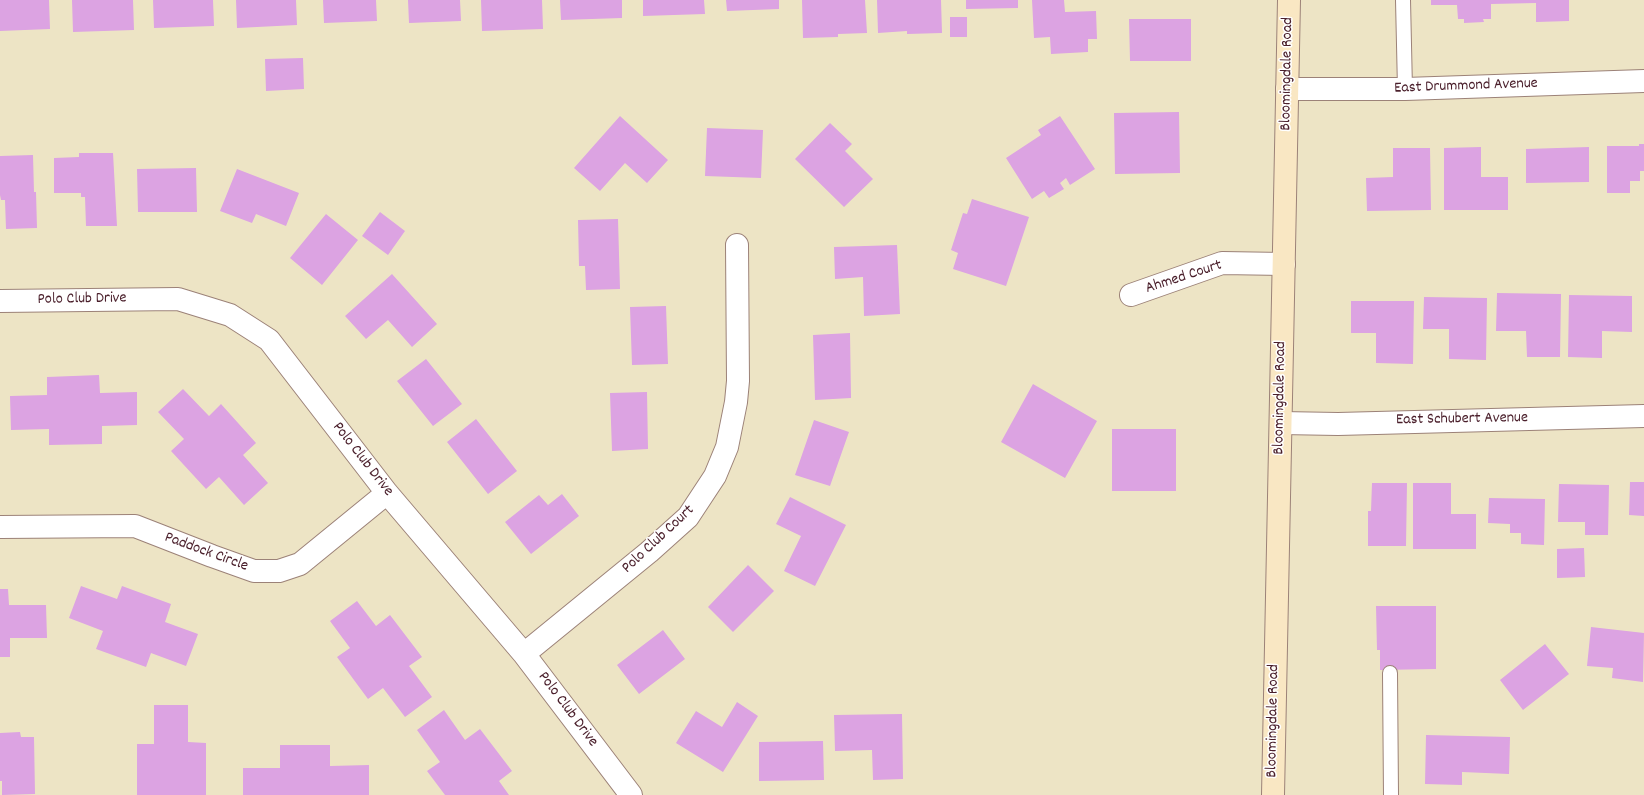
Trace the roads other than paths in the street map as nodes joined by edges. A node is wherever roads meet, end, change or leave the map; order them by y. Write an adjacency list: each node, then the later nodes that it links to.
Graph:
1 (1290, 0): 4 (main road, Bloomingdale Road)
2 (1403, 0): 5 (lane)
3 (1644, 82): 5 (street, East Drummond Avenue)
4 (1287, 89): 5 (street, East Drummond Avenue); 7 (main road, Bloomingdale Road)
5 (1405, 89)
6 (737, 245): 14 (street, Polo Club Court)
7 (1284, 264): 8 (street, Ahmed Court); 11 (main road, Bloomingdale Road)
8 (1131, 295)
9 (0, 301): 12 (street, Polo Club Drive)
10 (1644, 416): 11 (street, East Schubert Avenue)
11 (1281, 423): 17 (main road, Bloomingdale Road)
12 (387, 493): 13 (street, Paddock Circle); 14 (street, Polo Club Drive)
13 (0, 528)
14 (524, 654): 16 (street, Polo Club Drive)
15 (1390, 673): 18 (lane)
16 (630, 795)
17 (1273, 795)
18 (1391, 795)

